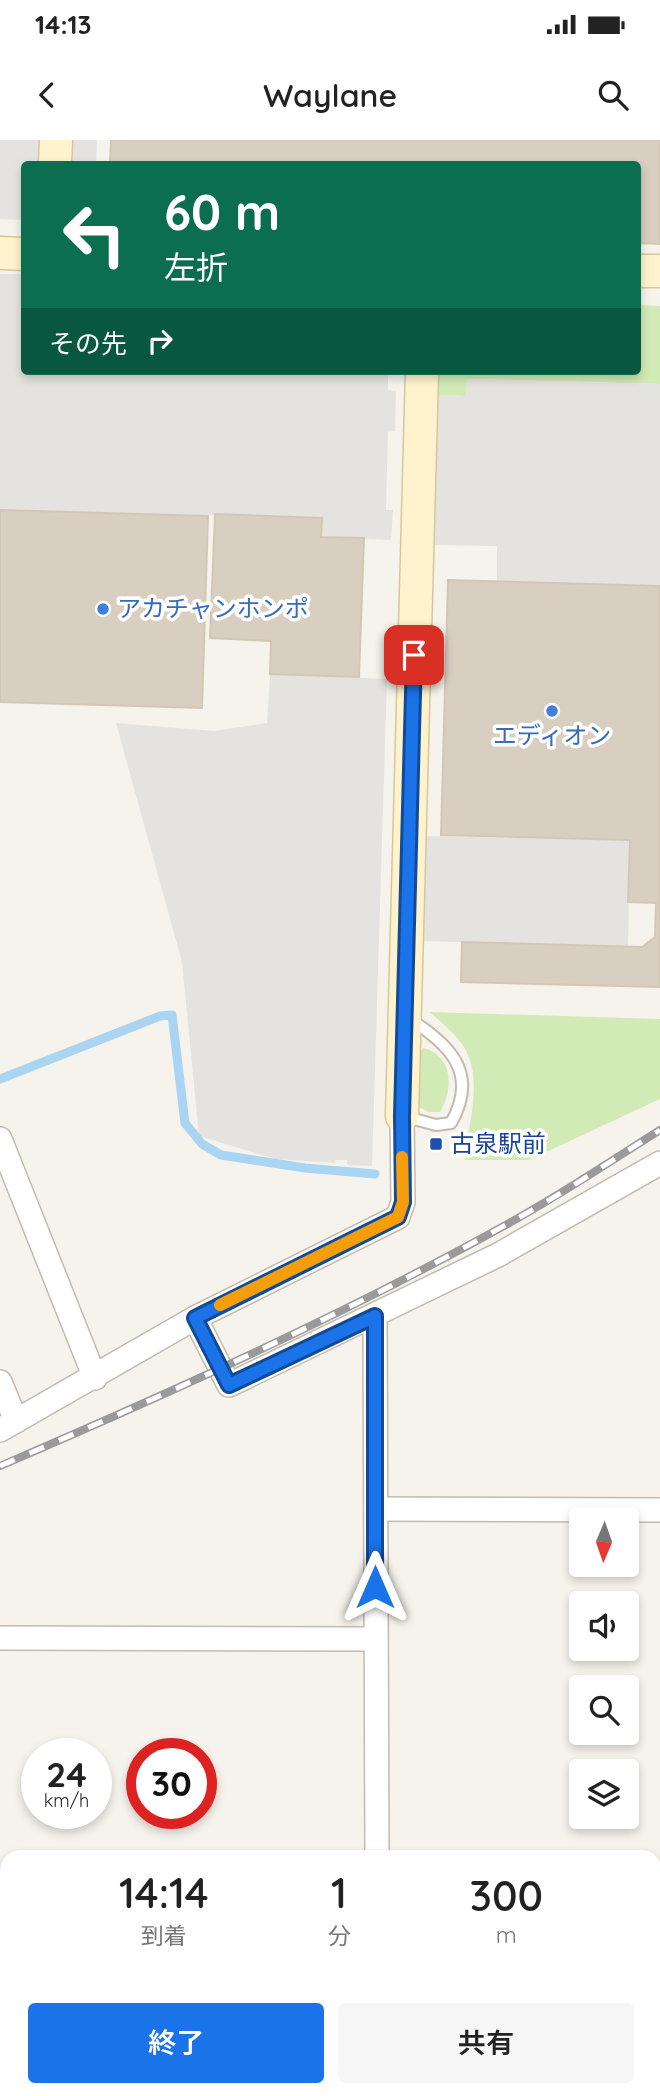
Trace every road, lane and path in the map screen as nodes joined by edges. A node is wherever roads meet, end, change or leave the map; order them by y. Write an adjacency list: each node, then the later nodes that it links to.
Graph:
1 (56, 140): 2 (street)
2 (55, 161)
3 (0, 253): 4 (street)
4 (21, 254)
5 (641, 271): 6 (street)
6 (660, 271)
7 (422, 375): 8 (street)
8 (405, 1016): 9 (street); 9 (lane)
9 (402, 1116): 13 (street)
10 (0, 1139): 14 (street)
11 (660, 1163): 12 (street)
12 (375, 1316): 13 (street); 17 (street)
13 (195, 1318): 14 (street)
14 (95, 1378): 16 (street)
15 (0, 1382): 16 (street)
16 (8, 1426)
17 (376, 1509): 18 (street); 20 (street)
18 (660, 1510)
19 (0, 1638): 20 (street)
20 (375, 1639): 21 (street)
21 (377, 1850)

